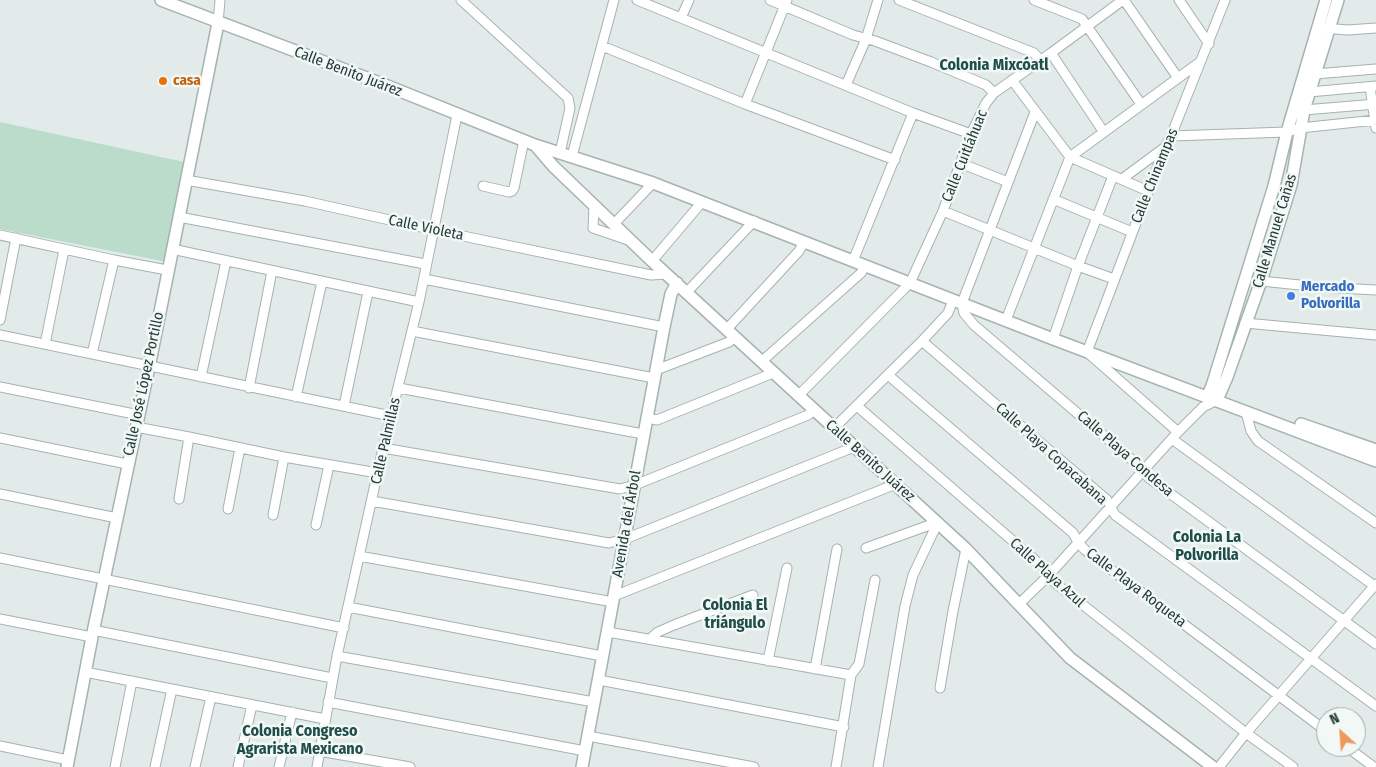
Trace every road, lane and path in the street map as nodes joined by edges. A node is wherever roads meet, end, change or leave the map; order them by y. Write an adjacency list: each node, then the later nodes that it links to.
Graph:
1 (161, 0): 18 (street, Calle Benito Juárez)
2 (220, 0): 18 (street, Calle José López Portillo)
3 (462, 0): 55 (street)
4 (614, 0): 24 (street)
5 (637, 0): 17 (street)
6 (689, 0): 17 (street)
7 (770, 0): 16 (street)
8 (878, 0): 22 (street)
9 (899, 0): 27 (street)
10 (1034, 0): 19 (street)
11 (1123, 0): 19 (street, Calle Cuitláhuac); 32 (street)
12 (1179, 0): 23 (street)
13 (1225, 0): 23 (street, Calle Chinampas)
14 (1326, 0): 20 (street, Calle Manuel Cañas)
15 (1338, 0): 20 (street, Calle Manuel Cañas)
16 (786, 3): 22 (street); 25 (street)
17 (681, 18): 25 (street)
18 (218, 23): 45 (street, Calle Benito Juárez); 62 (street, Calle José López Portillo)
19 (1088, 26): 26 (street, Calle Cuitláhuac); 40 (street)
20 (1323, 28): 21 (street); 31 (street, Calle Manuel Cañas); 49 (street, Calle Manuel Cañas)
21 (1376, 28)
22 (866, 39): 34 (street); 38 (street)
23 (1209, 44): 28 (street, Calle Chinampas)
24 (602, 46): 39 (street); 56 (street)
25 (765, 52): 34 (street); 39 (street)
26 (1051, 53): 27 (street, Calle Cuitláhuac); 48 (street)
27 (1040, 60): 33 (street, Calle Cuitláhuac)
28 (1200, 62): 32 (street); 51 (street, Calle Chinampas)
29 (1376, 69): 30 (street)
30 (1356, 70): 31 (street); 36 (street)
31 (1316, 74): 37 (street, Calle Manuel Cañas)
32 (1178, 78): 40 (street)
33 (1012, 80): 38 (street, Calle Cuitláhuac); 43 (street)
34 (846, 85): 44 (street)
35 (1373, 86): 36 (street); 41 (street)
36 (1357, 88): 37 (street)
37 (1309, 92): 42 (street, Calle Manuel Cañas)
38 (994, 93): 50 (street, Calle Cuitláhuac)
39 (745, 104): 58 (street)
40 (1141, 104): 48 (street)
41 (1374, 105): 42 (street); 46 (street)
42 (1304, 110): 47 (street, Calle Manuel Cañas)
43 (1035, 112): 57 (street); 63 (street)
44 (913, 114): 50 (street); 58 (street)
45 (457, 115): 52 (street, Calle Benito Juárez); 76 (street, Calle Palmillas)
46 (1376, 123): 47 (street)
47 (1300, 128): 49 (street); 97 (street, Calle Manuel Cañas)
48 (1103, 131): 57 (street)
49 (1287, 132): 51 (street); 130 (street, Calle Manuel Cañas)
50 (971, 134): 59 (street, Calle Cuitláhuac)
51 (1171, 136): 54 (street, Calle Chinampas)
52 (524, 140): 53 (street, Calle Benito Juárez); 65 (street)
53 (535, 145): 55 (street, Calle Benito Juárez); 69 (street, Calle Benito Juárez)
54 (1165, 148): 61 (street); 66 (street, Calle Chinampas)
55 (560, 153): 56 (street, Calle Benito Juárez)
56 (572, 156): 64 (street, Calle Benito Juárez)
57 (1070, 157): 60 (street); 67 (street)
58 (895, 160): 88 (street)
59 (960, 163): 63 (street); 70 (street, Calle Cuitláhuac)
60 (1113, 176): 61 (street); 72 (street)
61 (1122, 179): 66 (street)
62 (186, 180): 71 (street, Calle José López Portillo); 76 (street, Calle Violeta)
63 (1008, 182): 75 (street)
64 (653, 183): 68 (street, Calle Benito Juárez); 74 (street)
65 (483, 186)
66 (1148, 191): 77 (street, Calle Chinampas)
67 (1053, 199): 72 (street); 82 (street)
68 (702, 202): 73 (street, Calle Benito Juárez); 87 (street)
69 (594, 206): 74 (street, Calle Benito Juárez); 80 (street)
70 (943, 211): 75 (street); 99 (street, Calle Cuitláhuac)
71 (178, 217): 83 (street, Calle José López Portillo); 89 (street)
72 (1097, 218): 77 (street); 91 (street)
73 (754, 222): 81 (street, Calle Benito Juárez); 103 (street)
74 (614, 224): 80 (street, Calle Benito Juárez)
75 (990, 229): 82 (street); 105 (street)
76 (434, 230): 89 (street, Calle Palmillas); 94 (street, Calle Violeta)
77 (1132, 232): 96 (street, Calle Chinampas)
78 (0, 235): 79 (street)
79 (16, 238): 84 (street); 106 (street)
80 (631, 240): 87 (street, Calle Benito Juárez)
81 (804, 242): 88 (street, Calle Benito Juárez); 111 (street)
82 (1035, 248): 91 (street); 107 (street)
83 (172, 249): 86 (street); 92 (street, Calle José López Portillo)
84 (64, 250): 85 (street); 116 (street)
85 (114, 260): 92 (street); 118 (street)
86 (226, 261): 93 (street); 124 (street)
87 (652, 261): 94 (street, Calle Benito Juárez)
88 (853, 261): 90 (street, Calle Benito Juárez)
89 (425, 264): 95 (street, Calle Palmillas)
90 (865, 266): 99 (street, Calle Benito Juárez); 119 (street)
91 (1078, 266): 96 (street); 114 (street)
92 (167, 270): 120 (street, Calle José López Portillo)
93 (272, 270): 98 (street); 126 (street)
94 (666, 274): 100 (street, Calle Benito Juárez)
95 (424, 279): 104 (street, Calle Palmillas); 109 (street)
96 (1114, 279): 117 (street, Calle Chinampas)
97 (1261, 281): 101 (street); 108 (street, Calle Manuel Cañas)
98 (322, 282): 102 (street); 129 (street)
99 (910, 283): 105 (street, Calle Benito Juárez); 128 (street)
100 (677, 284): 103 (street, Calle Benito Juárez); 109 (street, Avenida del Árbol)
101 (1376, 290)
102 (368, 292): 104 (street); 131 (street)
103 (687, 292): 111 (street, Calle Benito Juárez)
104 (419, 302): 110 (street, Calle Palmillas)
105 (958, 302): 107 (street, Calle Benito Juárez); 115 (street); 153 (street, Calle Playa Condesa)
106 (0, 320)
107 (1006, 320): 114 (street, Calle Benito Juárez)
108 (1245, 323): 113 (street); 130 (street, Calle Manuel Cañas)
109 (664, 327): 122 (street, Avenida del Árbol)
110 (412, 331): 122 (street); 127 (street, Calle Palmillas)
111 (731, 333): 119 (street, Calle Benito Juárez); 122 (street)
112 (0, 335): 116 (street)
113 (1376, 335)
114 (1053, 339): 117 (street, Calle Benito Juárez)
115 (922, 341): 123 (street); 160 (street, Calle Playa Copacabana)
116 (45, 344): 118 (street)
117 (1087, 352): 130 (street, Calle Benito Juárez); 142 (street)
118 (92, 354): 120 (street)
119 (761, 362): 121 (street, Calle Benito Juárez)
120 (149, 367): 124 (street); 135 (street, Calle José López Portillo)
121 (773, 373): 128 (street, Calle Benito Juárez); 137 (street)
122 (655, 374): 137 (street, Avenida del Árbol)
123 (888, 375): 132 (street); 168 (street, Calle Playa Roqueta)
124 (201, 377): 126 (street)
125 (0, 387): 135 (street)
126 (249, 388): 129 (street)
127 (399, 388): 136 (street, Calle Palmillas); 141 (street)
128 (798, 396): 133 (street, Calle Benito Juárez)
129 (296, 397): 131 (street)
130 (1212, 398): 134 (street); 138 (street); 142 (street)
131 (344, 406): 136 (street)
132 (857, 406): 140 (street); 175 (street, Calle Playa Azul)
133 (814, 410): 140 (street, Calle Benito Juárez); 156 (street)
134 (1246, 412): 138 (street); 165 (street)
135 (139, 415): 139 (street, Calle José López Portillo)
136 (391, 416): 147 (street, Calle Palmillas)
137 (647, 418): 141 (street, Avenida del Árbol)
138 (1294, 426): 148 (street)
139 (136, 427): 143 (street); 151 (street, Calle José López Portillo)
140 (834, 428): 145 (street, Calle Benito Juárez)
141 (643, 434): 156 (street, Avenida del Árbol)
142 (1175, 436): 153 (street); 178 (street)
143 (190, 437): 146 (street); 158 (street)
144 (0, 438): 151 (street)
145 (854, 447): 155 (street, Calle Benito Juárez); 167 (street)
146 (240, 448): 149 (street); 161 (street)
147 (383, 448): 154 (street, Calle Palmillas); 156 (street)
148 (1369, 451): 150 (street)
149 (284, 457): 152 (street); 162 (street)
150 (1376, 461)
151 (127, 464): 163 (street, Calle José López Portillo)
152 (329, 465): 154 (street); 166 (street)
153 (1143, 472): 160 (street); 184 (street, Calle Playa Condesa)
154 (378, 473): 159 (street, Calle Palmillas)
155 (896, 484): 164 (street, Calle Benito Juárez); 180 (street)
156 (635, 485): 167 (street, Avenida del Árbol)
157 (0, 494): 163 (street)
158 (179, 498)
159 (372, 500): 167 (street); 172 (street, Calle Palmillas)
160 (1110, 508): 168 (street); 192 (street, Calle Playa Copacabana)
161 (228, 509)
162 (273, 515)
163 (117, 518): 176 (street, Calle José López Portillo)
164 (938, 522): 169 (street); 171 (street, Calle Benito Juárez); 229 (street)
165 (1376, 523)
166 (316, 525)
167 (625, 540): 180 (street, Avenida del Árbol)
168 (1078, 542): 175 (street); 203 (street, Calle Playa Roqueta)
169 (866, 548)
170 (837, 549): 194 (street)
171 (966, 549): 181 (street, Calle Benito Juárez); 200 (street)
172 (359, 556): 180 (street); 182 (street, Calle Palmillas)
173 (0, 558): 176 (street)
174 (787, 568): 193 (street)
175 (1049, 575): 181 (street); 212 (street, Calle Playa Azul)
176 (104, 580): 185 (street); 187 (street, Calle José López Portillo)
177 (875, 580): 196 (street)
178 (1375, 586): 184 (street)
179 (753, 595): 188 (street)
180 (614, 599): 186 (street, Avenida del Árbol)
181 (1018, 604): 230 (street, Calle Benito Juárez)
182 (348, 606): 185 (street, Calle Palmillas); 191 (street)
183 (0, 619): 187 (street)
184 (1345, 621): 189 (street, Calle Playa Condesa); 192 (street)
185 (344, 628): 190 (street, Calle Palmillas)
186 (608, 632): 188 (street); 191 (street, Avenida del Árbol)
187 (92, 634): 195 (street, Calle José López Portillo); 197 (street)
188 (650, 639): 193 (street)
189 (1376, 644)
190 (337, 656): 197 (street, Calle Palmillas); 205 (street)
191 (602, 656): 198 (street, Avenida del Árbol)
192 (1311, 660): 203 (street); 207 (street, Calle Playa Copacabana)
193 (768, 661): 194 (street)
194 (815, 669): 196 (street)
195 (85, 672): 199 (street); 218 (street, Calle José López Portillo)
196 (852, 675): 211 (street)
197 (332, 678): 204 (street, Calle Palmillas)
198 (599, 680): 205 (street, Avenida del Árbol); 211 (street)
199 (132, 681): 201 (street); 219 (street)
200 (940, 688)
201 (172, 689): 202 (street); 220 (street)
202 (211, 696): 206 (street); 221 (street)
203 (1278, 696): 210 (street, Calle Playa Roqueta); 212 (street)
204 (328, 702): 209 (street, Calle Palmillas); 216 (street)
205 (594, 702): 213 (street, Avenida del Árbol)
206 (252, 705): 208 (street); 222 (street)
207 (1376, 706)
208 (292, 712): 209 (street); 223 (street)
209 (325, 719): 215 (street, Calle Palmillas)
210 (1316, 724)
211 (844, 727): 228 (street)
212 (1246, 733): 231 (street); 232 (street, Calle Playa Azul)
213 (588, 736): 216 (street, Avenida del Árbol); 227 (street)
214 (0, 746): 218 (street)
215 (320, 751): 224 (street, Calle Palmillas); 225 (street)
216 (585, 751): 226 (street, Avenida del Árbol)
217 (1360, 757): 233 (street)
218 (68, 763)
219 (115, 767)
220 (156, 767)
221 (195, 767)
222 (238, 767)
223 (279, 767)
224 (316, 767)
225 (410, 767)
226 (582, 767)
227 (754, 767)
228 (836, 767)
229 (878, 767)
230 (1213, 767)
231 (1219, 767)
232 (1293, 767)
233 (1374, 767)

